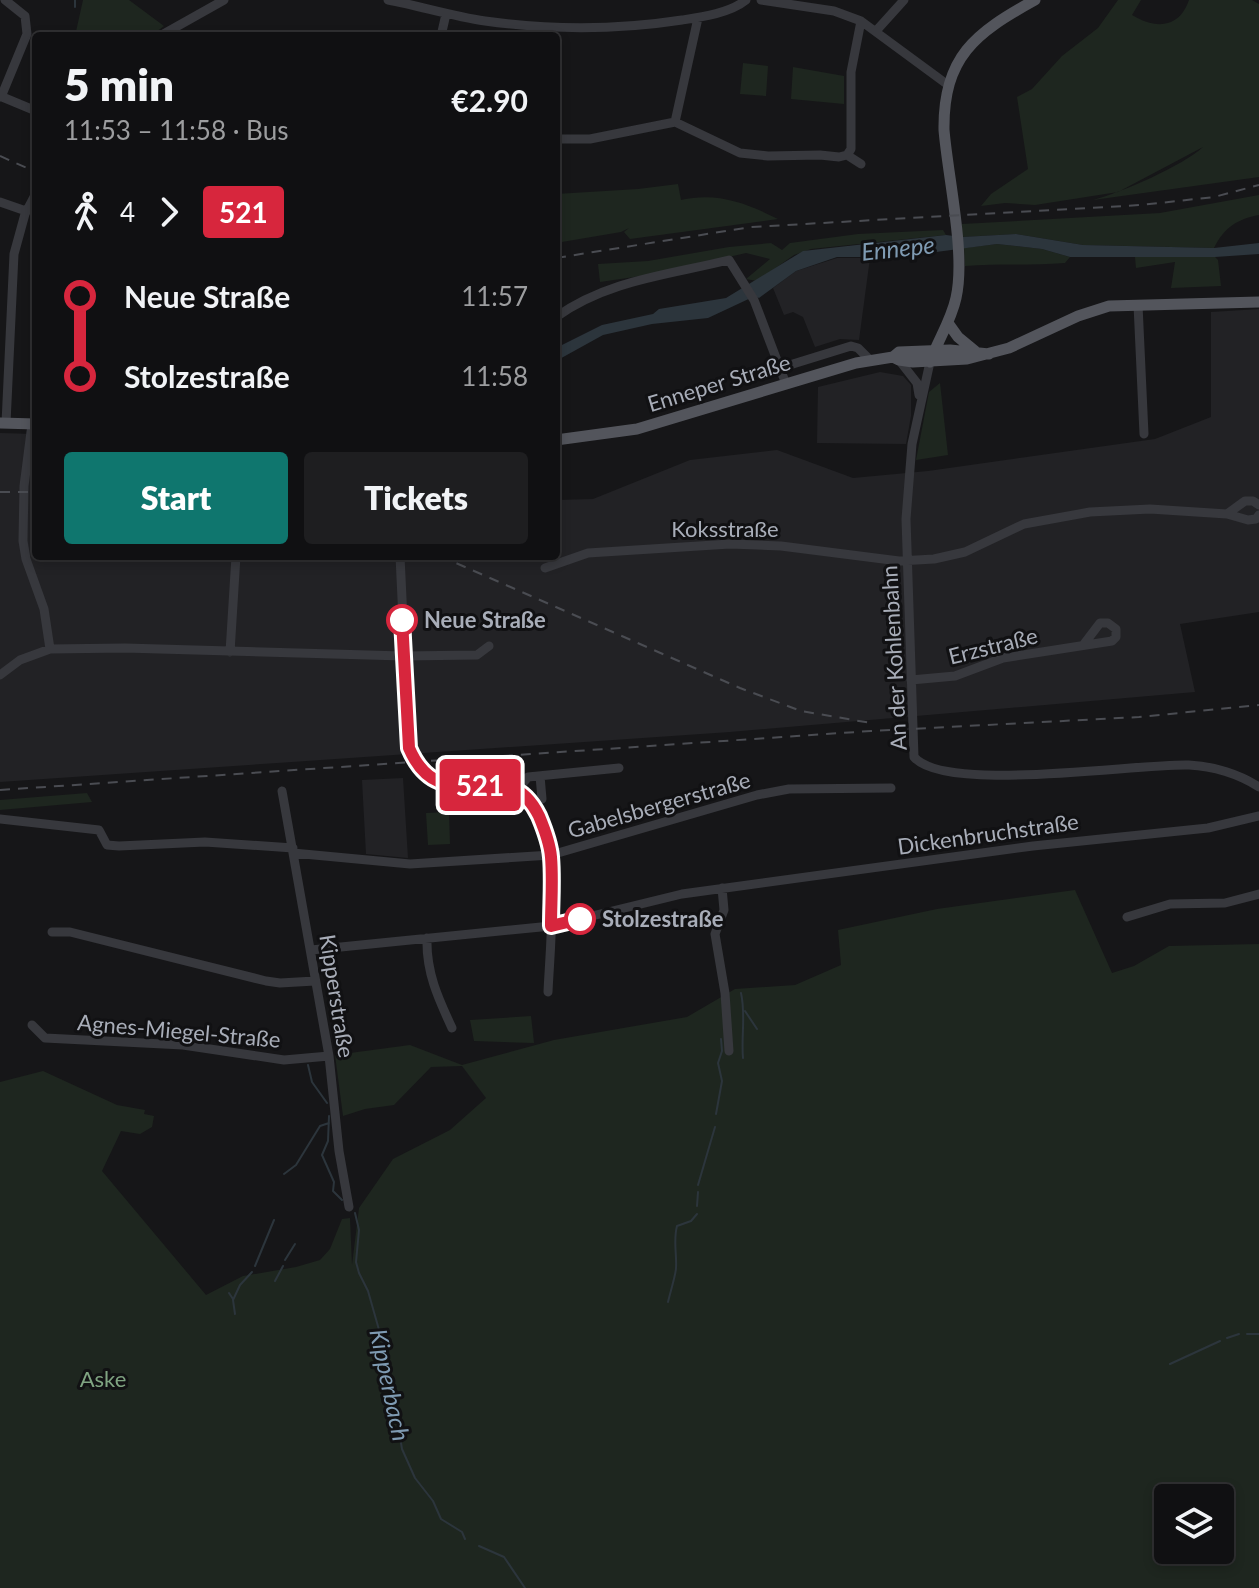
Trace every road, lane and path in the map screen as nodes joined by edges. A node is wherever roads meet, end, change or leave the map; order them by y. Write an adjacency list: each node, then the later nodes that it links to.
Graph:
1 (5, 0): 18 (street)
2 (224, 0): 12 (street)
3 (388, 0): 8 (street)
4 (746, 0): 10 (street)
5 (761, 0): 11 (street)
6 (904, 0): 13 (street)
7 (1035, 0): 17 (main road)
8 (406, 2): 9 (street)
9 (446, 14): 10 (street); 16 (street)
10 (698, 18): 20 (street)
11 (861, 21): 13 (street); 22 (street)
12 (177, 25): 14 (street); 15 (street)
13 (876, 31): 17 (street)
14 (166, 32)
15 (180, 32)
16 (442, 32)
17 (948, 85): 30 (main road)
18 (1, 96): 19 (street)
19 (32, 109)
20 (675, 122): 21 (street); 22 (street)
21 (560, 139)
22 (847, 155): 23 (street)
23 (861, 164)
24 (32, 201): 26 (street)
25 (0, 202): 26 (street)
26 (25, 214): 31 (street)
27 (1259, 302): 28 (main road, Enneper Straße)
28 (1138, 305): 33 (main road, Enneper Straße); 42 (street)
29 (560, 314): 37 (street)
30 (948, 323): 32 (main road); 34 (main road)
31 (5, 327): 40 (street)
32 (975, 351): 33 (main road, Enneper Straße); 34 (main road, Enneper Straße)
33 (989, 354): 34 (main road, Enneper Straße)
34 (932, 356): 35 (main road, Enneper Straße); 39 (street, An der Kohlenbahn)
35 (896, 358): 36 (main road, Enneper Straße); 39 (street)
36 (869, 359): 37 (street); 38 (main road, Enneper Straße)
37 (780, 368): 38 (street)
38 (786, 384): 44 (main road, Enneper Straße)
39 (920, 398): 50 (street, An der Kohlenbahn)
40 (3, 423): 41 (main road)
41 (32, 424)
42 (1144, 434)
43 (32, 436): 54 (street)
44 (560, 440)
45 (1259, 505): 46 (street)
46 (1227, 514): 47 (street, Koksstraße); 50 (street, Koksstraße)
47 (1259, 515)
48 (236, 560): 55 (street)
49 (400, 560): 56 (street)
50 (906, 561): 51 (street, Koksstraße); 58 (street, An der Kohlenbahn)
51 (545, 568)
52 (1084, 644): 58 (street, Erzstraße)
53 (489, 646): 56 (street)
54 (50, 649): 55 (street); 57 (street)
55 (230, 652): 56 (street)
56 (403, 656): 63 (street)
57 (0, 675)
58 (911, 680): 61 (street, An der Kohlenbahn)
59 (619, 768): 60 (street)
60 (540, 776): 63 (street); 65 (street)
61 (1259, 787)
62 (891, 788): 69 (street, Gabelsbergerstraße)
63 (518, 789): 69 (street)
64 (282, 791): 68 (street, Kipperstraße)
65 (542, 799)
66 (1259, 816): 70 (street, Dickenbruchstraße)
67 (0, 819): 68 (street, Gabelsbergerstraße)
68 (293, 850): 69 (street, Gabelsbergerstraße); 76 (street, Kipperstraße)
69 (551, 855): 73 (street)
70 (722, 888): 73 (street, Dickenbruchstraße); 81 (street)
71 (1259, 894): 72 (street)
72 (1127, 917)
73 (551, 926): 75 (street, Dickenbruchstraße); 78 (street)
74 (52, 932): 77 (street)
75 (427, 938): 76 (street, Dickenbruchstraße); 80 (street)
76 (311, 950): 77 (street, Kipperstraße)
77 (315, 981): 82 (street, Kipperstraße)
78 (548, 992)
79 (32, 1025): 82 (street, Agnes-Miegel-Straße)
80 (452, 1028)
81 (729, 1051)
82 (329, 1056): 83 (street, Kipperstraße)
83 (349, 1207)

